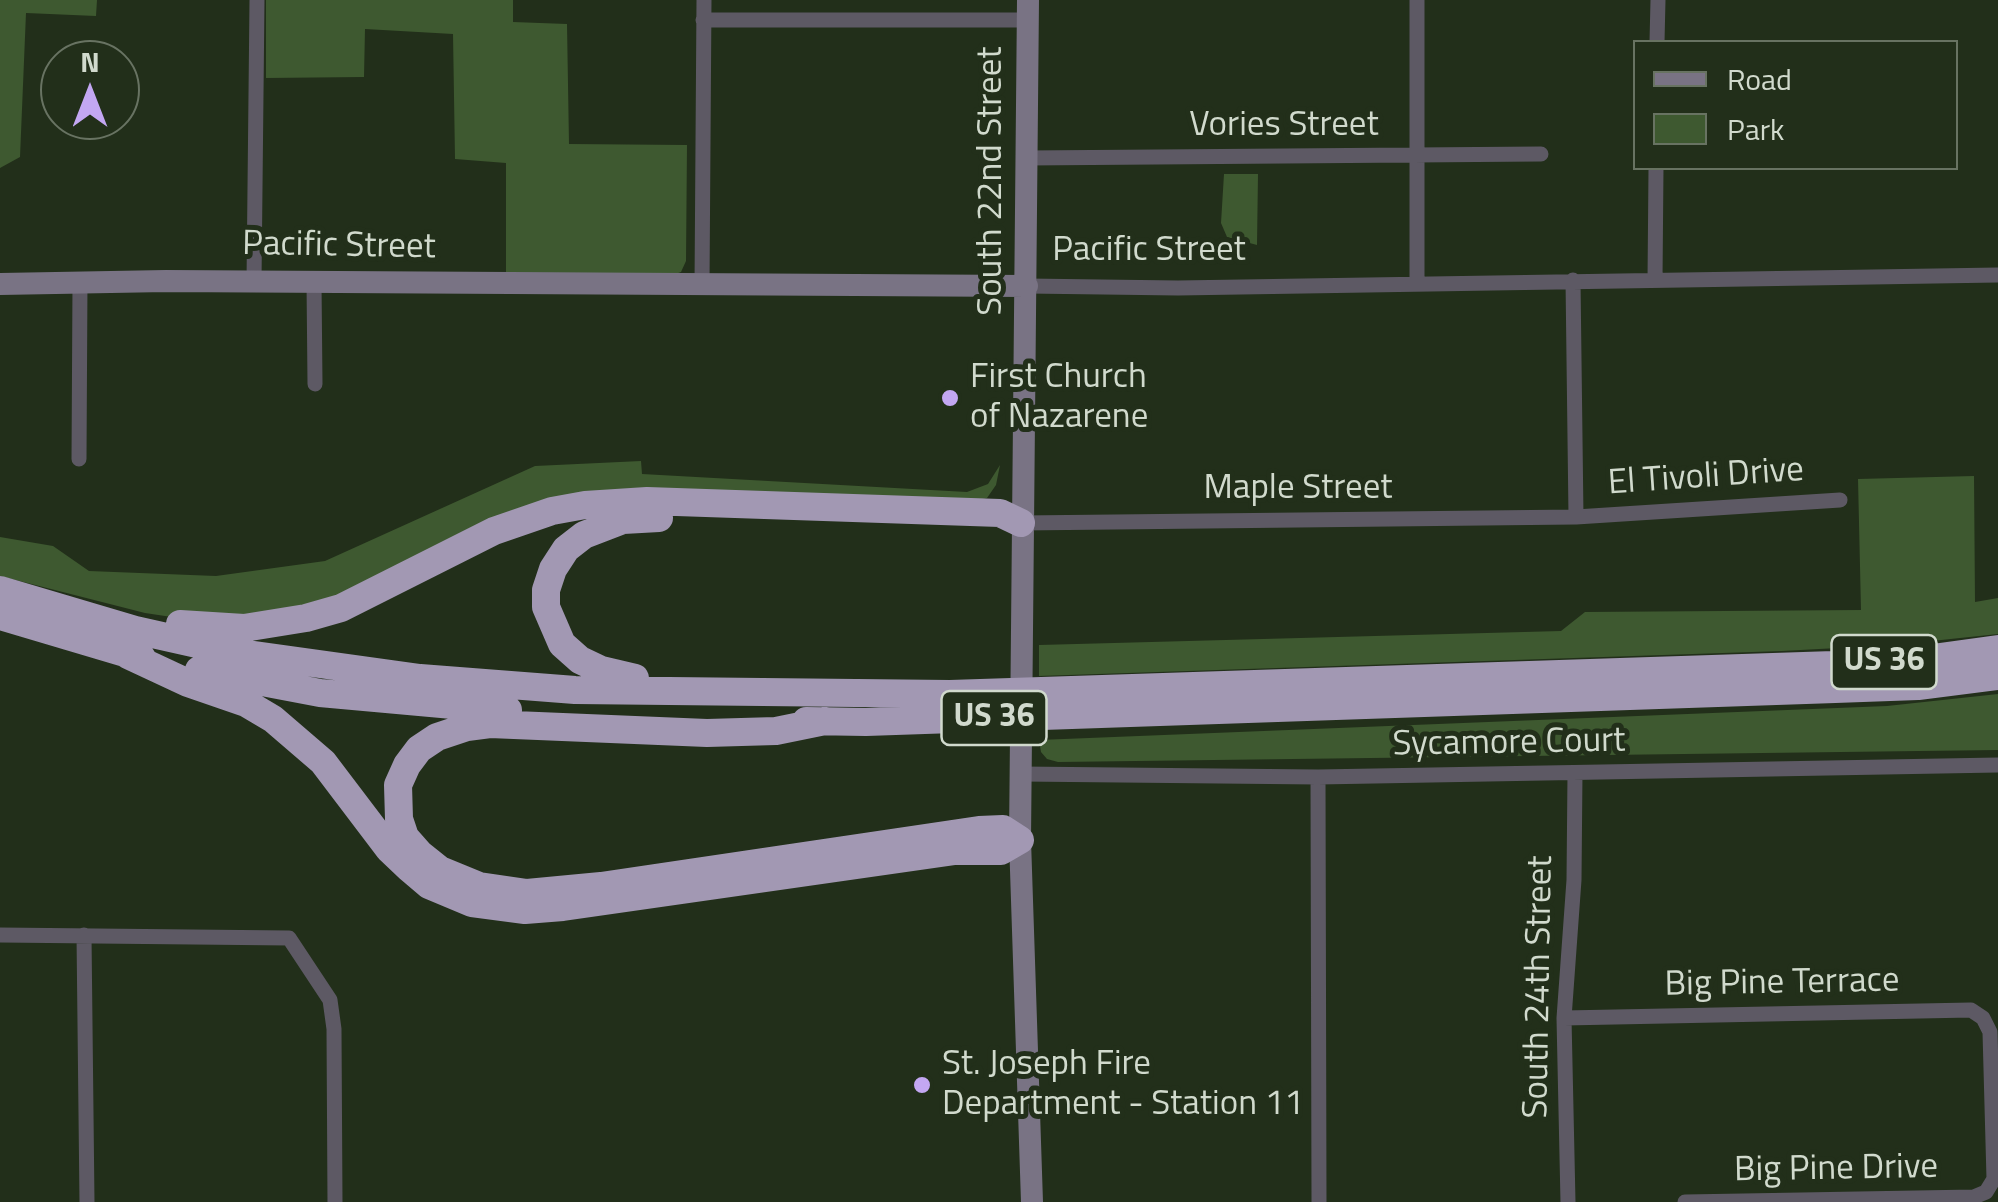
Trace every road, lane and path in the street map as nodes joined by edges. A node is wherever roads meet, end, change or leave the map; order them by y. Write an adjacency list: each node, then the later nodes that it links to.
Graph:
1 (257, 0): 16 (street)
2 (704, 0): 6 (street)
3 (1418, 0): 9 (street)
4 (1658, 0): 7 (street)
5 (1028, 10): 6 (street); 10 (main road, South 22nd Street)
6 (704, 20): 20 (street)
7 (1658, 40)
8 (1541, 154): 9 (street, Vories Street)
9 (1416, 155): 10 (street, Vories Street); 18 (street)
10 (1027, 158): 21 (main road, South 22nd Street)
11 (1656, 170): 14 (street)
12 (1998, 275): 14 (street, Pacific Street)
13 (1573, 280): 14 (street, Pacific Street); 18 (street, Pacific Street); 25 (street)
14 (1655, 280)
15 (80, 282): 16 (main road, Pacific Street); 19 (main road, Pacific Street); 23 (street)
16 (254, 282): 17 (main road, Pacific Street)
17 (314, 282): 20 (main road, Pacific Street); 22 (street)
18 (1416, 282): 21 (street, Pacific Street)
19 (0, 284)
20 (702, 286): 21 (main road, Pacific Street)
21 (1028, 286): 26 (main road, South 22nd Street)
22 (315, 384)
23 (79, 458)
24 (1840, 500): 25 (street, El Tivoli Drive)
25 (1576, 517): 26 (street, Maple Street)
26 (1020, 523): 27 (highway); 31 (highway); 34 (main road, South 22nd Street)
27 (4, 600): 29 (highway, US 36); 31 (highway, US 36)
28 (1998, 650): 31 (highway, US 36)
29 (128, 655): 32 (highway, US 36); 37 (highway)
30 (1998, 676): 32 (highway, US 36)
31 (866, 696)
32 (825, 721): 37 (highway)
33 (1998, 766): 35 (street, Sycamore Court)
34 (1021, 774): 36 (street, Sycamore Court); 37 (main road, South 22nd Street)
35 (1575, 774): 36 (street, Sycamore Court); 40 (street, South 24th Street)
36 (1318, 777): 45 (street)
37 (1020, 840): 44 (main road, South 22nd Street)
38 (0, 934): 39 (street)
39 (84, 935): 42 (street); 43 (street)
40 (1564, 1018): 41 (street, Big Pine Terrace); 46 (street, South 24th Street)
41 (1986, 1192): 47 (street, Big Pine Drive)
42 (87, 1202)
43 (335, 1202)
44 (1032, 1202)
45 (1319, 1202)
46 (1568, 1202)
47 (1685, 1202)

